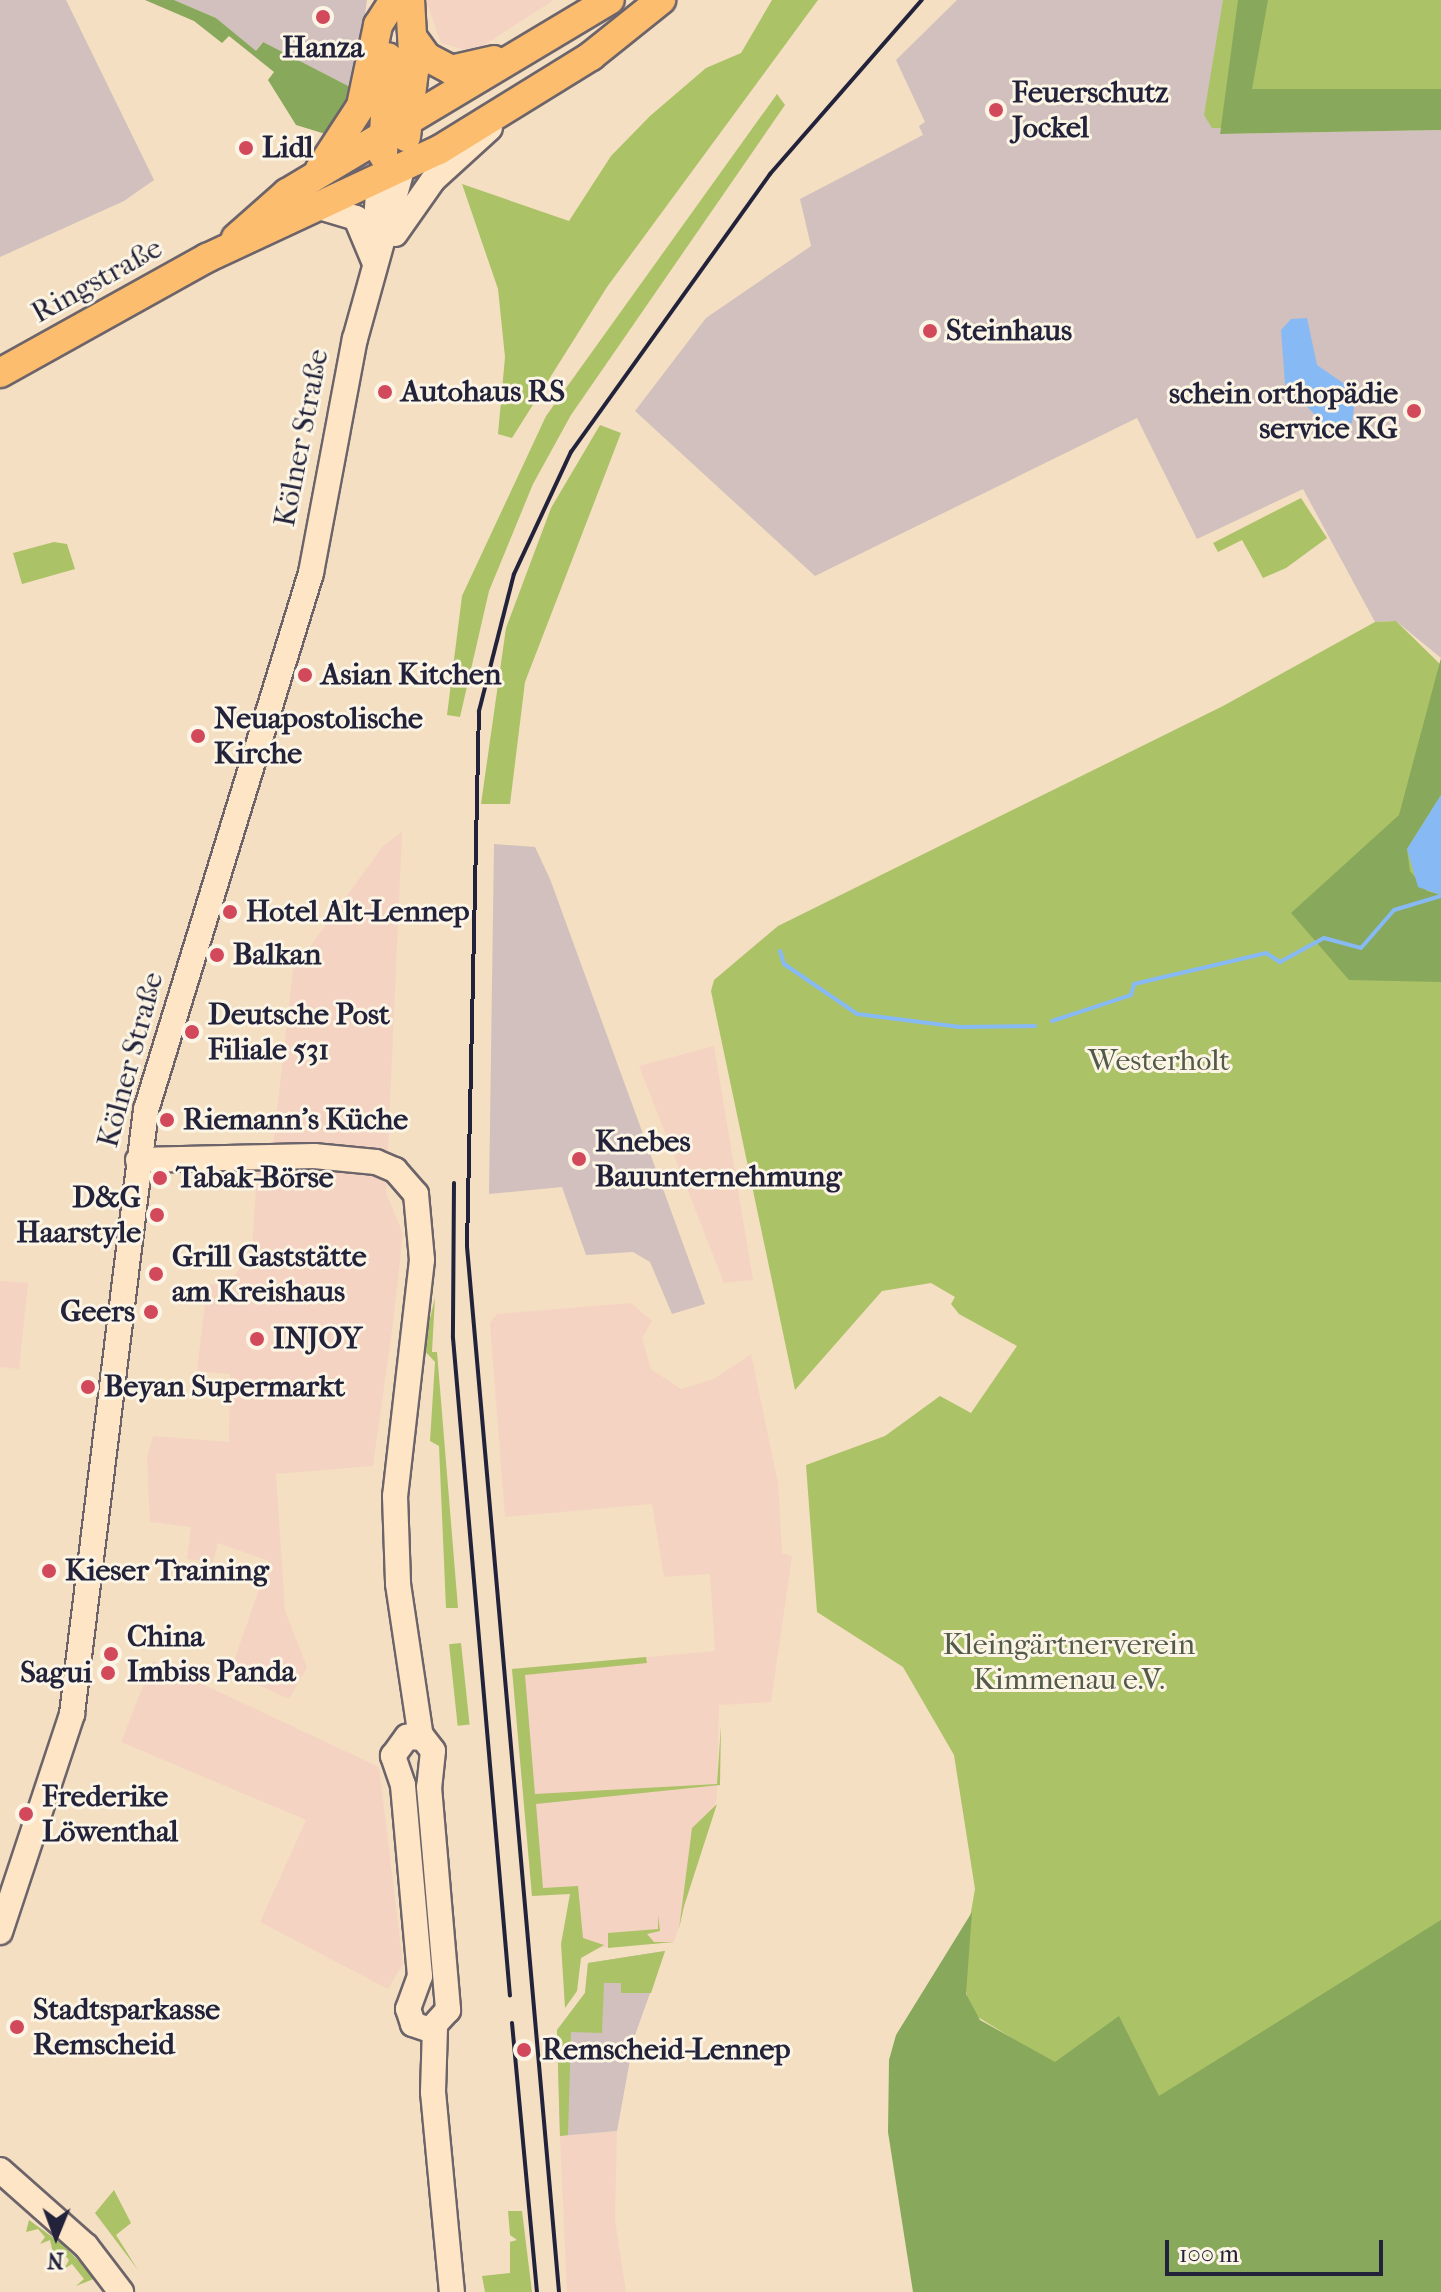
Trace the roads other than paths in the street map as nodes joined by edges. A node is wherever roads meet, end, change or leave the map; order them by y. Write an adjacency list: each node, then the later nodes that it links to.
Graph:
1 (610, 0): 4 (main road, Ringstraße)
2 (661, 0): 6 (main road, Ringstraße)
3 (396, 3): 5 (main road); 7 (main road); 9 (main road)
4 (559, 32): 5 (main road); 7 (main road, Ringstraße)
5 (413, 38): 7 (main road)
6 (515, 103): 8 (main road, Ringstraße); 10 (street)
7 (396, 133): 8 (main road, Kölner Straße); 9 (main road, Ringstraße)
8 (391, 174): 9 (main road, Ringstraße); 10 (street, Kölner Straße)
9 (313, 193): 10 (street); 11 (main road, Ringstraße)
10 (374, 261): 12 (street, Kölner Straße)
11 (0, 373)
12 (138, 1160): 13 (street); 14 (street, Kölner Straße)
13 (414, 1737): 15 (street); 15 (street)
14 (0, 1932)
15 (426, 2028): 18 (street)
16 (0, 2170): 17 (street)
17 (121, 2292)
18 (452, 2292)

